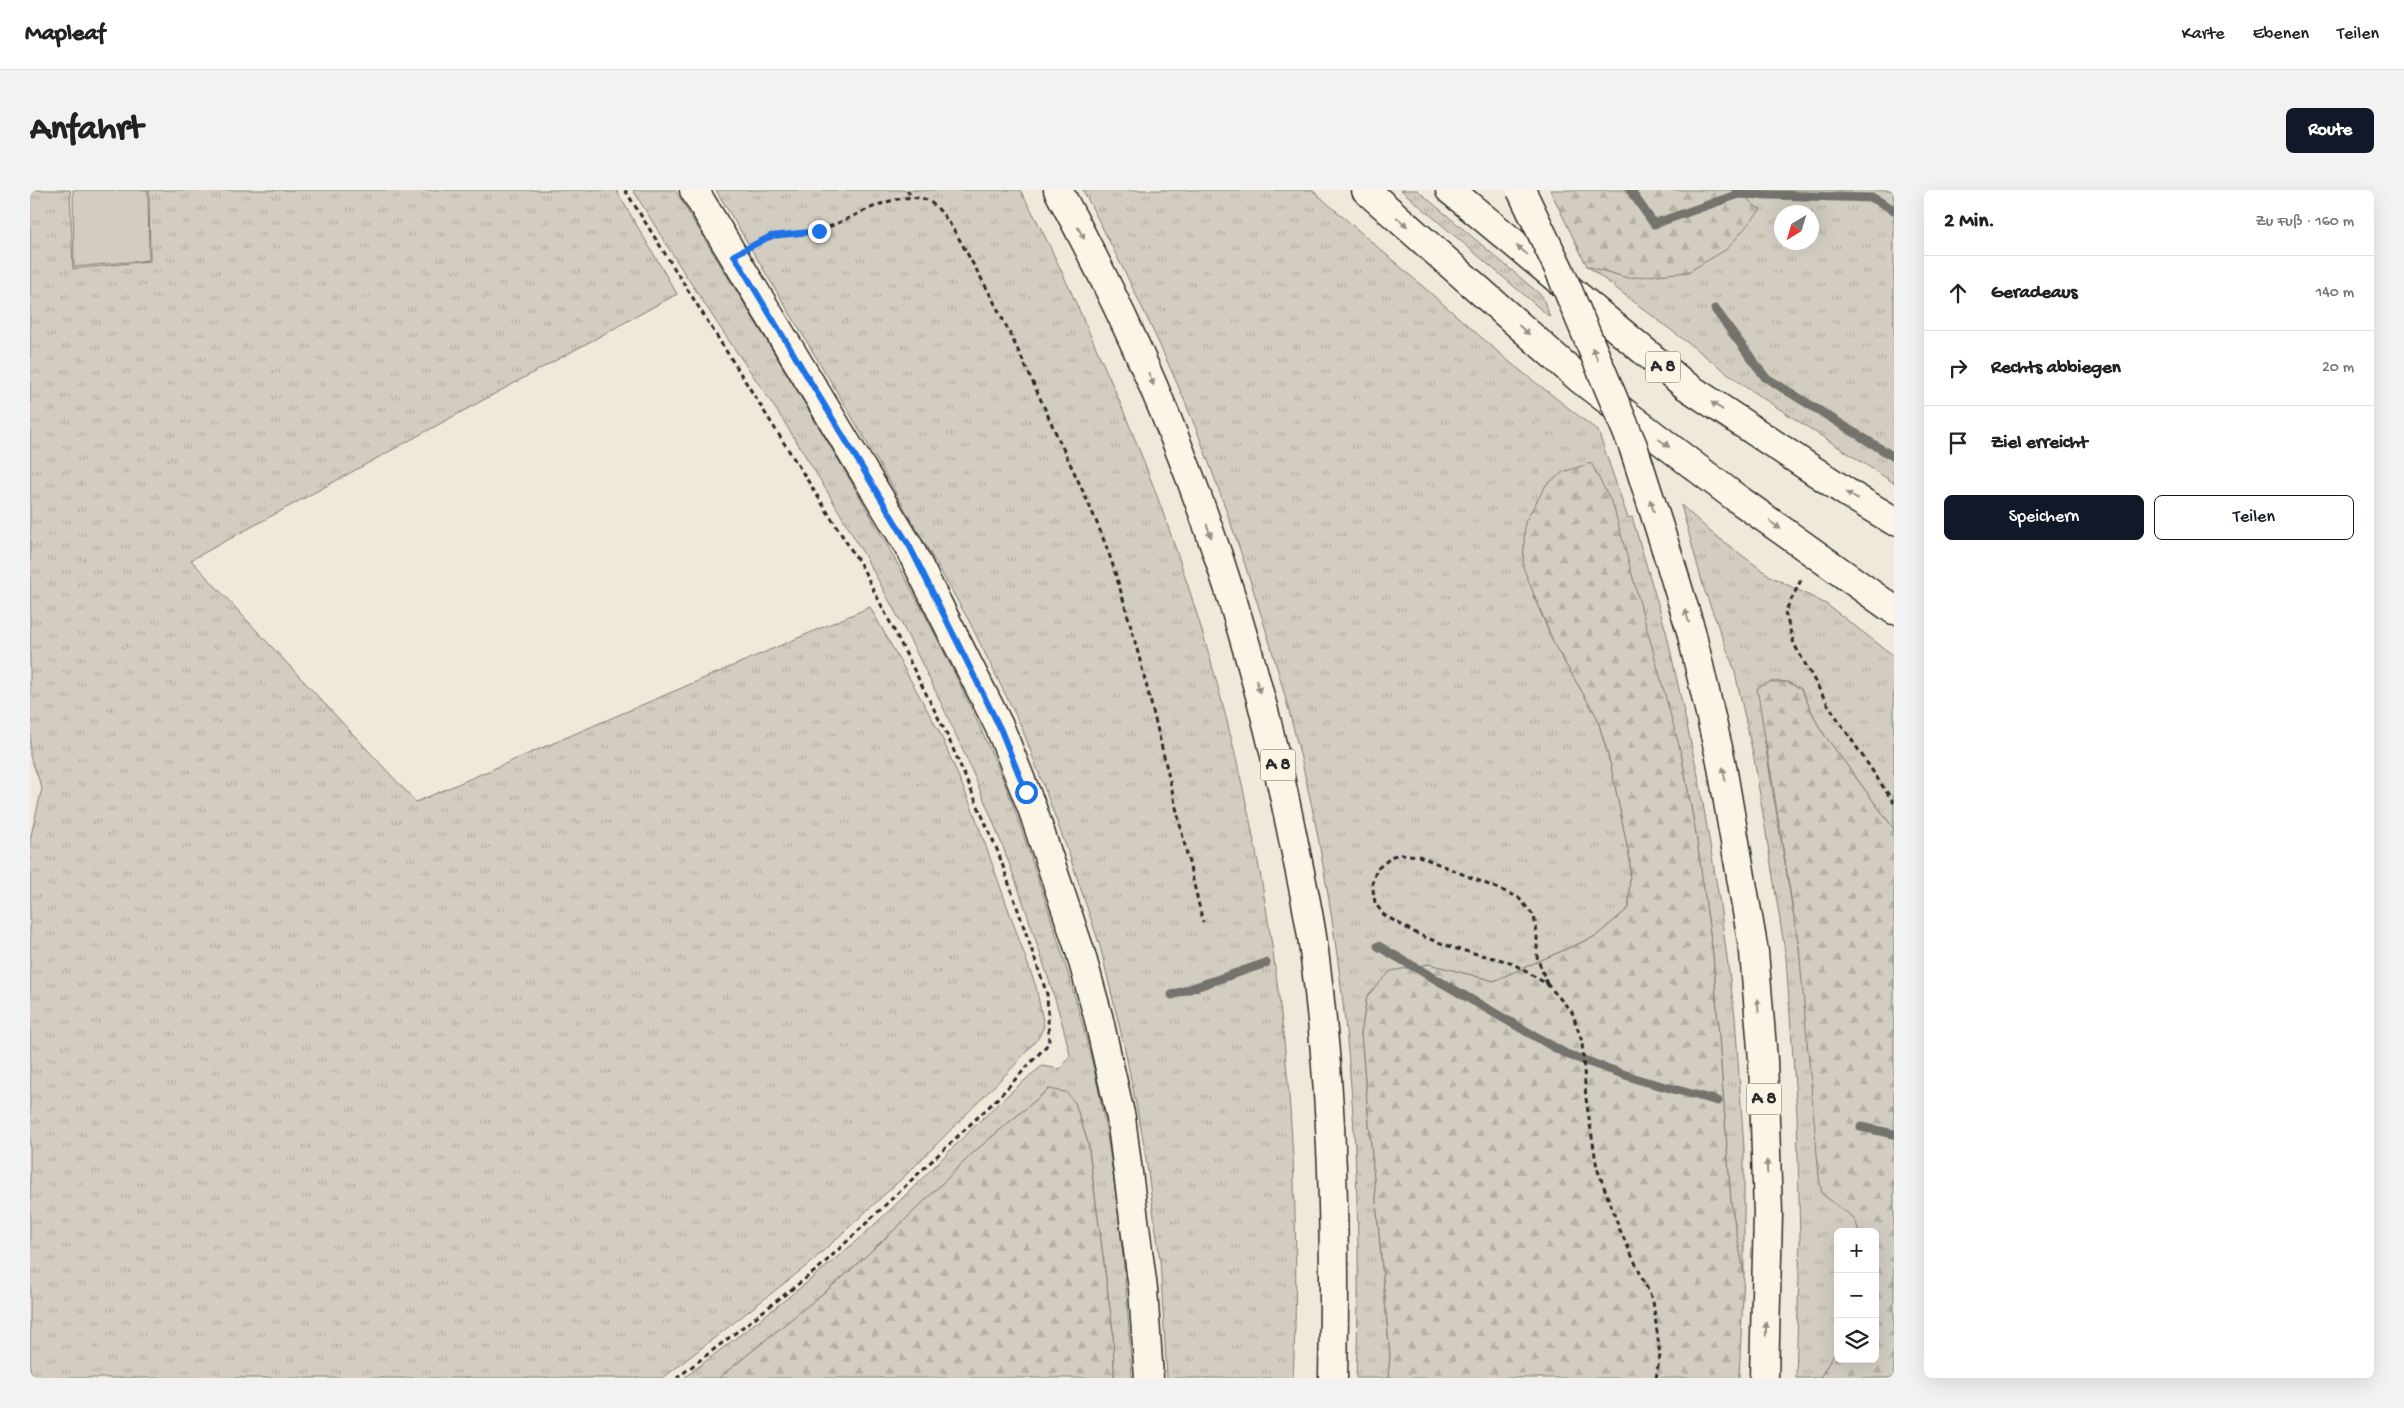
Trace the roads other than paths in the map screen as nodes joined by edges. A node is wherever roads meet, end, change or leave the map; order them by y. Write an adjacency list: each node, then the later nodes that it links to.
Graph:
1 (694, 190): 8 (main road)
2 (1058, 190): 9 (main road, A 8, one-way to 9)
3 (1366, 190): 7 (main road, one-way to 7)
4 (1450, 190): 6 (main road, A 8, one-way to 4)
5 (1520, 190): 10 (main road, A 8, one-way to 5, bridge)
6 (1894, 521)
7 (1894, 610)
8 (1149, 1378)
9 (1332, 1378)
10 (1764, 1378)

